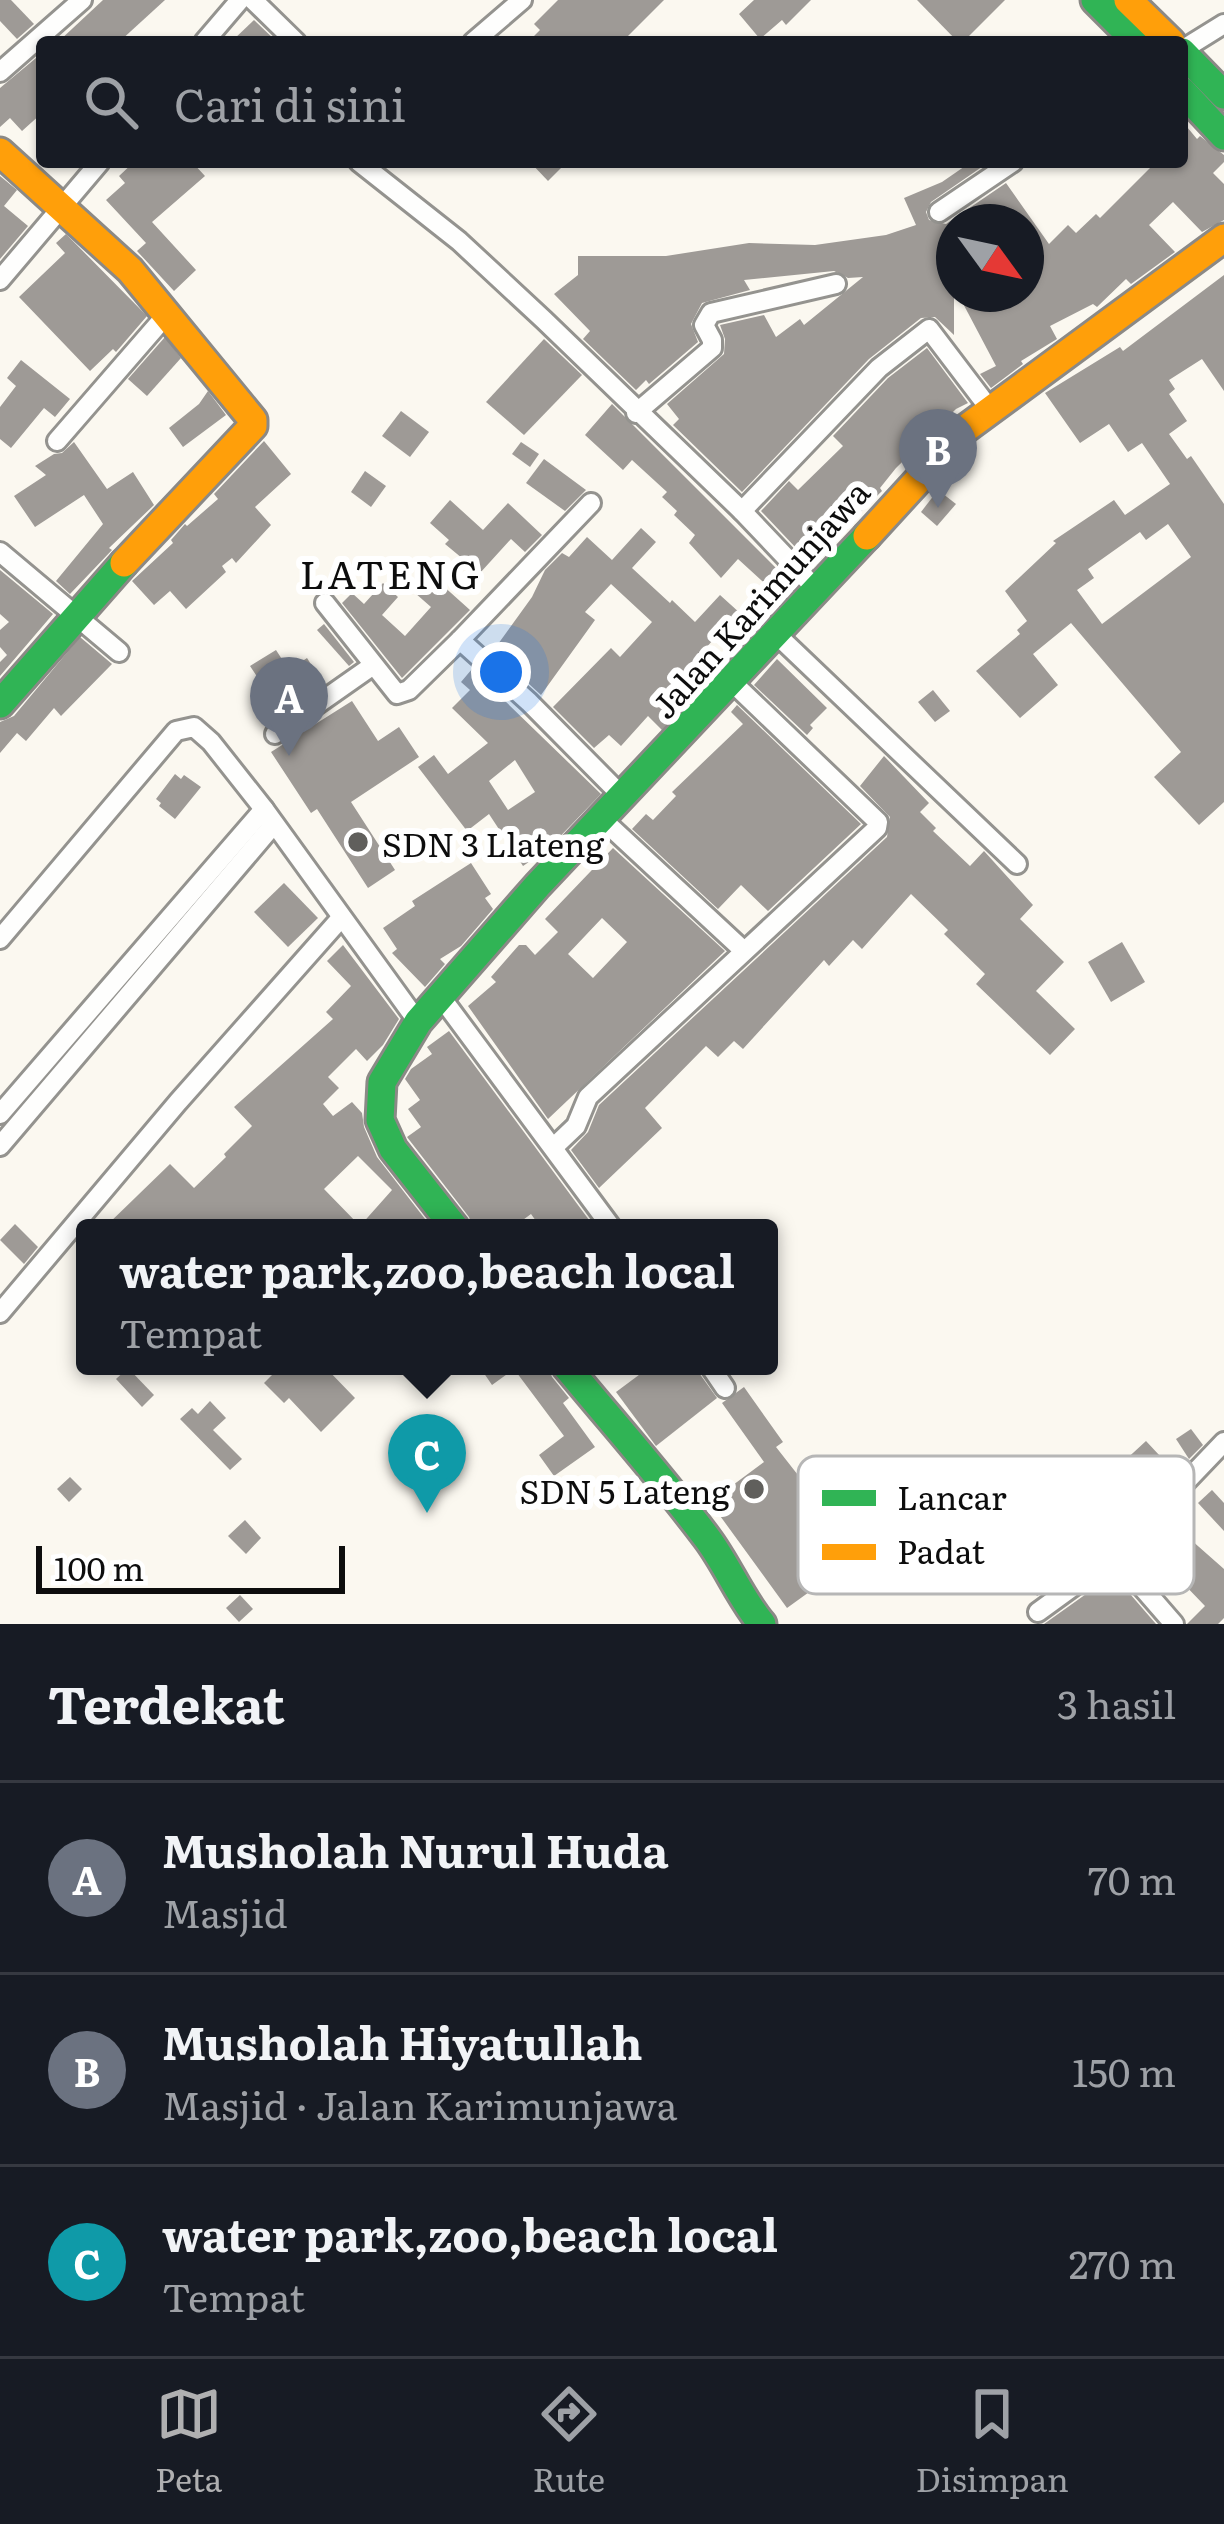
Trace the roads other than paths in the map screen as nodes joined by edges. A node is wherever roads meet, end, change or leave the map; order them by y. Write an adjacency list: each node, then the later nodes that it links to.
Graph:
1 (82, 0): 8 (street)
2 (241, 0): 9 (street)
3 (254, 0): 10 (street)
4 (522, 0): 11 (street)
5 (1095, 0): 12 (street)
6 (1128, 0): 13 (street)
7 (1224, 24): 15 (street)
8 (40, 36)
9 (209, 36)
10 (290, 36)
11 (480, 36)
12 (1131, 36)
13 (1166, 36)
14 (36, 40): 17 (street)
15 (1188, 47)
16 (1188, 57): 18 (street)
17 (0, 71)
18 (1224, 95)
19 (1188, 97): 20 (street)
20 (1224, 136)
21 (0, 152): 26 (street)
22 (95, 168): 26 (street)
23 (367, 168): 32 (street)
24 (1004, 168): 25 (street)
25 (951, 204)
26 (63, 206): 28 (street); 30 (street)
27 (1224, 238): 31 (street, Jalan Karimunjawa)
28 (0, 280)
29 (836, 284): 32 (street)
30 (168, 313): 33 (street); 39 (street)
31 (989, 408): 35 (street); 37 (street, Jalan Karimunjawa)
32 (636, 412): 35 (street)
33 (57, 441)
34 (591, 503): 41 (street)
35 (742, 511): 37 (street)
36 (0, 552): 39 (street)
37 (816, 589): 40 (street, Jalan Karimunjawa)
38 (326, 602): 43 (street)
39 (76, 614): 42 (street); 45 (street)
40 (776, 634): 44 (street, Jalan Karimunjawa); 50 (street)
41 (460, 640): 43 (street); 47 (street)
42 (119, 652)
43 (372, 666): 46 (street)
44 (732, 682): 47 (street, Jalan Karimunjawa); 53 (street)
45 (0, 704)
46 (274, 734)
47 (623, 797): 49 (street, Jalan Karimunjawa)
48 (269, 816): 51 (street); 52 (street); 56 (street); 57 (street)
49 (602, 819): 53 (street); 54 (street, Jalan Karimunjawa)
50 (1017, 864)
51 (341, 918): 55 (street); 59 (street)
52 (0, 939)
53 (743, 950): 58 (street)
54 (441, 997): 55 (street, Jalan Karimunjawa); 58 (street)
55 (418, 1022): 60 (street, Jalan Karimunjawa)
56 (0, 1114)
57 (0, 1146)
58 (555, 1146): 61 (street)
59 (79, 1219)
60 (448, 1219)
61 (606, 1219)
62 (76, 1223): 63 (street)
63 (0, 1313)
64 (573, 1375): 72 (street)
65 (716, 1375): 66 (street)
66 (725, 1388)
67 (1224, 1442): 68 (street)
68 (1194, 1473)
69 (1062, 1594): 71 (street)
70 (1148, 1594): 73 (street)
71 (1037, 1612)
72 (755, 1615)
73 (1174, 1624)

